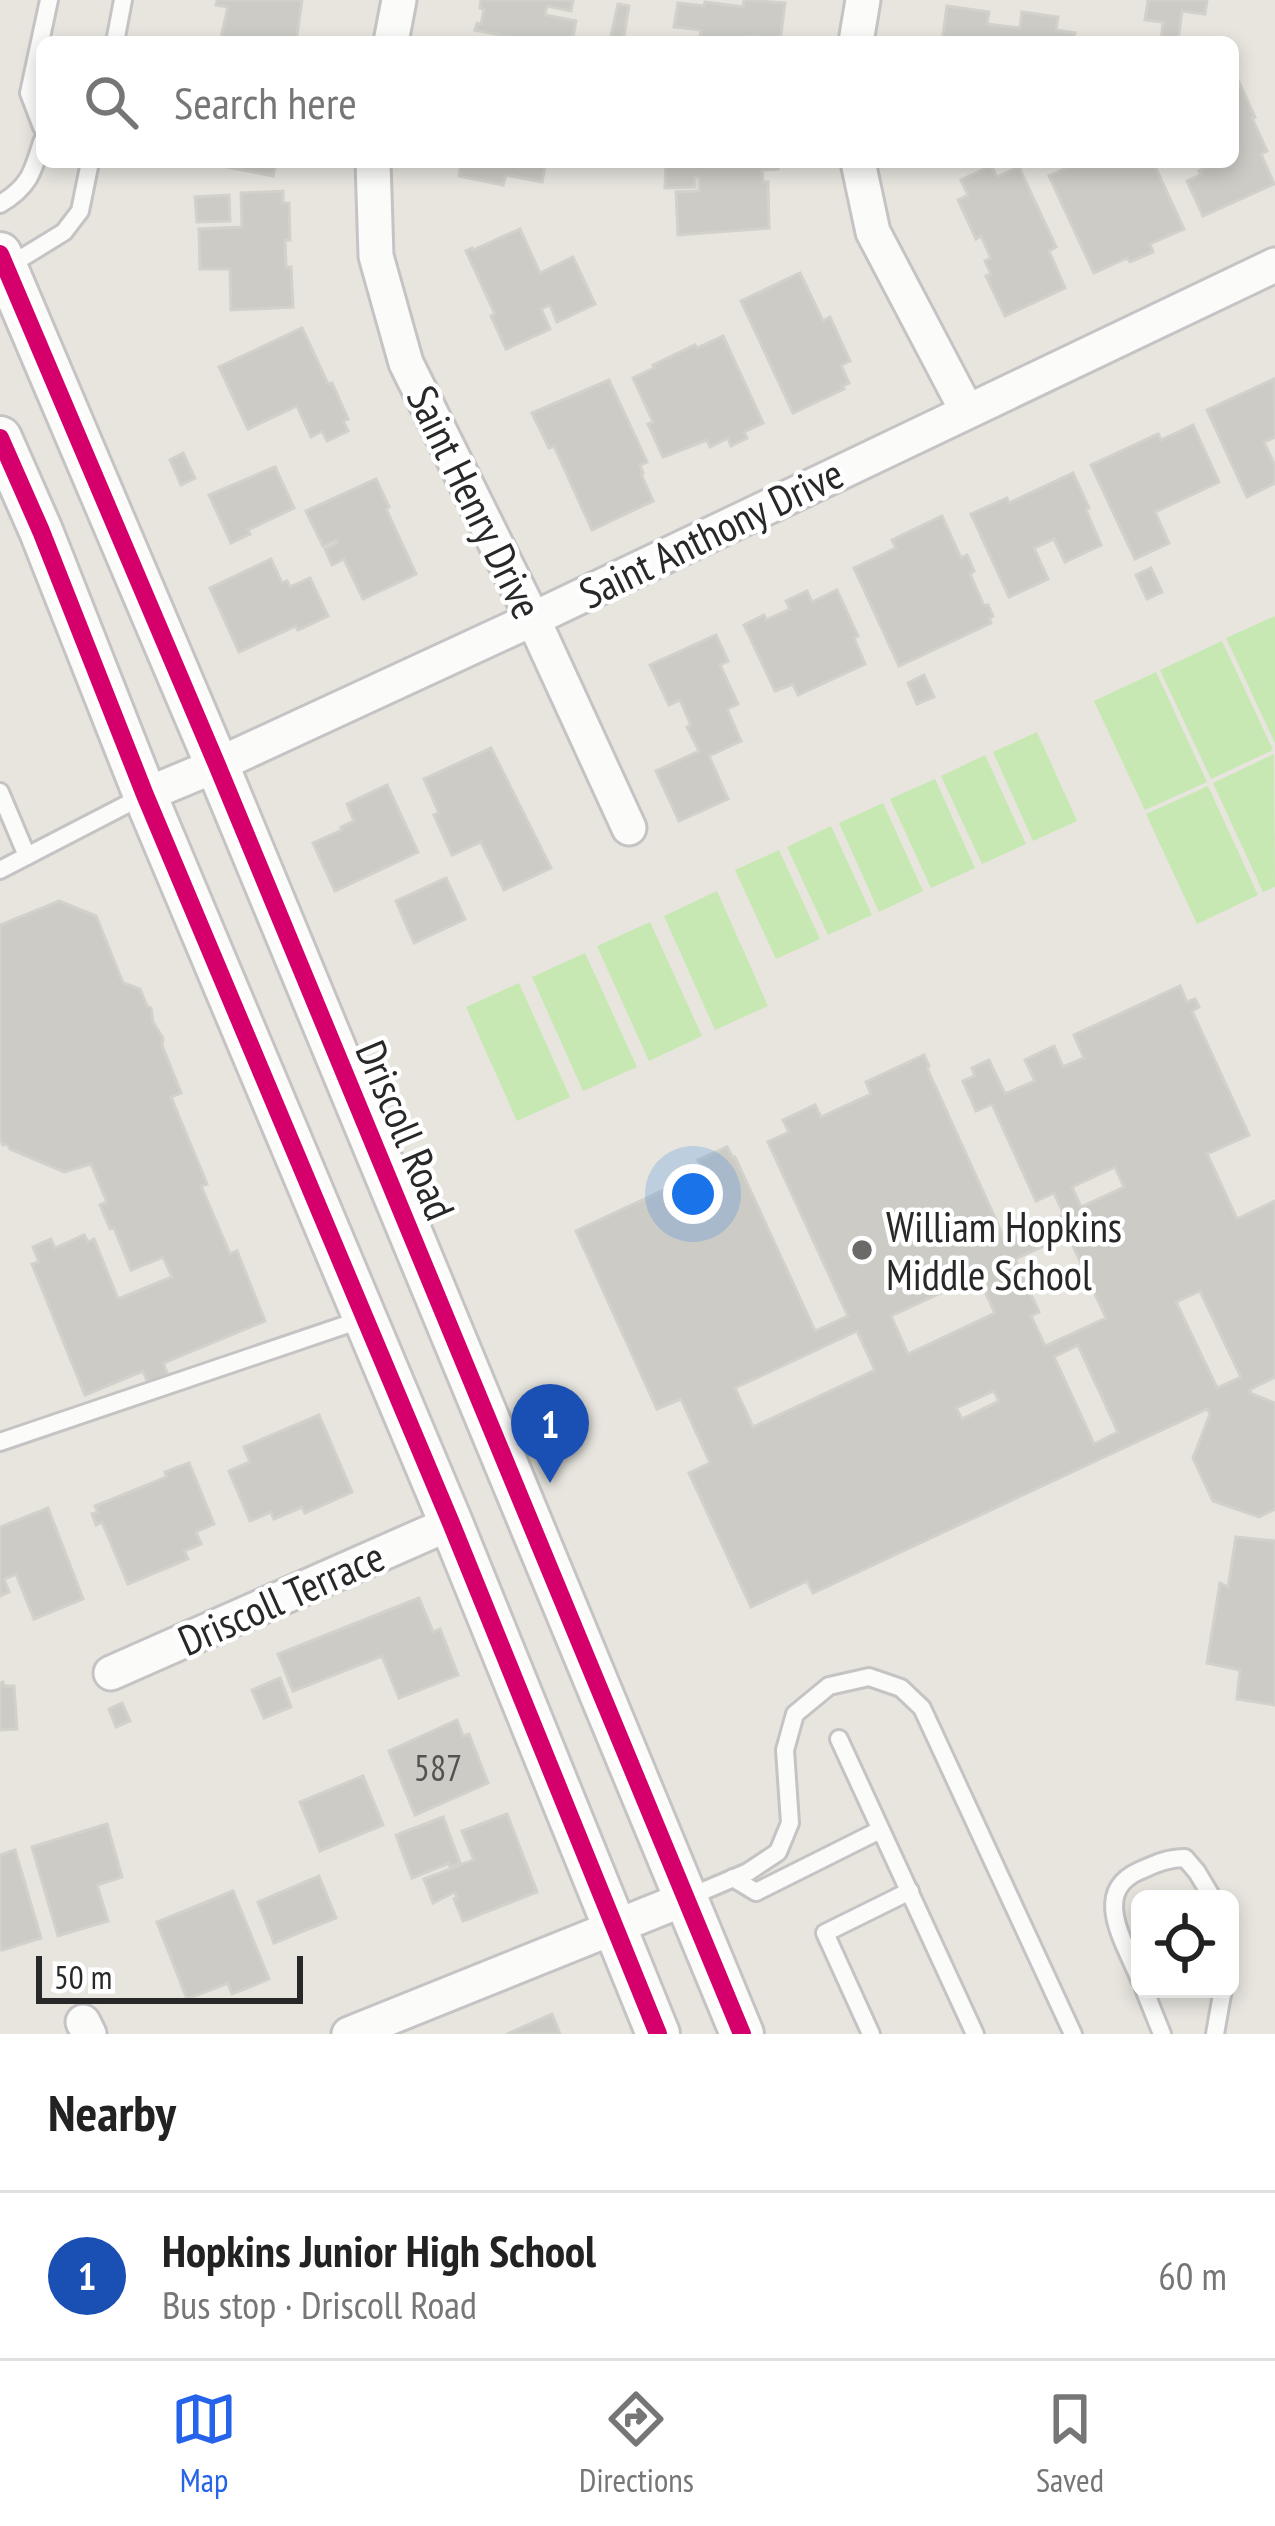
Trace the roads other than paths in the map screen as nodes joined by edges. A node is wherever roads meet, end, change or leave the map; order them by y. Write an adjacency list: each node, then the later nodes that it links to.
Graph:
1 (49, 0): 5 (lane)
2 (123, 0): 6 (lane)
3 (399, 0): 7 (street)
4 (863, 0): 8 (street)
5 (41, 36)
6 (116, 36)
7 (392, 36)
8 (857, 36)
9 (36, 60): 10 (lane)
10 (36, 111)
11 (36, 164): 15 (lane)
12 (89, 168): 16 (lane)
13 (373, 168): 20 (street, Saint Henry Drive)
14 (859, 168): 18 (street)
15 (0, 204)
16 (3, 261): 21 (street, Driscoll Road)
17 (1275, 265): 18 (street, Saint Anthony Drive)
18 (967, 411): 20 (street, Saint Anthony Drive)
19 (0, 438): 23 (street)
20 (533, 619): 21 (street, Saint Anthony Drive); 24 (street, Saint Henry Drive)
21 (217, 765): 23 (street, Saint Anthony Drive); 36 (street, Driscoll Road)
22 (0, 792): 25 (lane)
23 (145, 795): 25 (lane); 27 (street)
24 (629, 828)
25 (28, 856): 26 (lane)
26 (0, 870)
27 (365, 1318): 28 (lane); 29 (street)
28 (0, 1442)
29 (451, 1523): 30 (street, Driscoll Terrace); 37 (street)
30 (111, 1673)
31 (839, 1738): 32 (lane)
32 (880, 1830): 33 (lane); 35 (lane)
33 (734, 1879): 36 (lane); 47 (lane)
34 (1208, 1890): 38 (lane)
35 (910, 1891): 45 (lane); 46 (lane)
36 (687, 1898): 37 (street); 44 (street, Driscoll Road)
37 (614, 1928): 41 (street); 43 (street)
38 (1131, 1958)
39 (1148, 1998): 48 (lane)
40 (1221, 1998): 49 (lane)
41 (401, 2024): 42 (street)
42 (349, 2034)
43 (658, 2034)
44 (742, 2034)
45 (871, 2034)
46 (975, 2034)
47 (1073, 2034)
48 (1162, 2034)
49 (1215, 2034)

